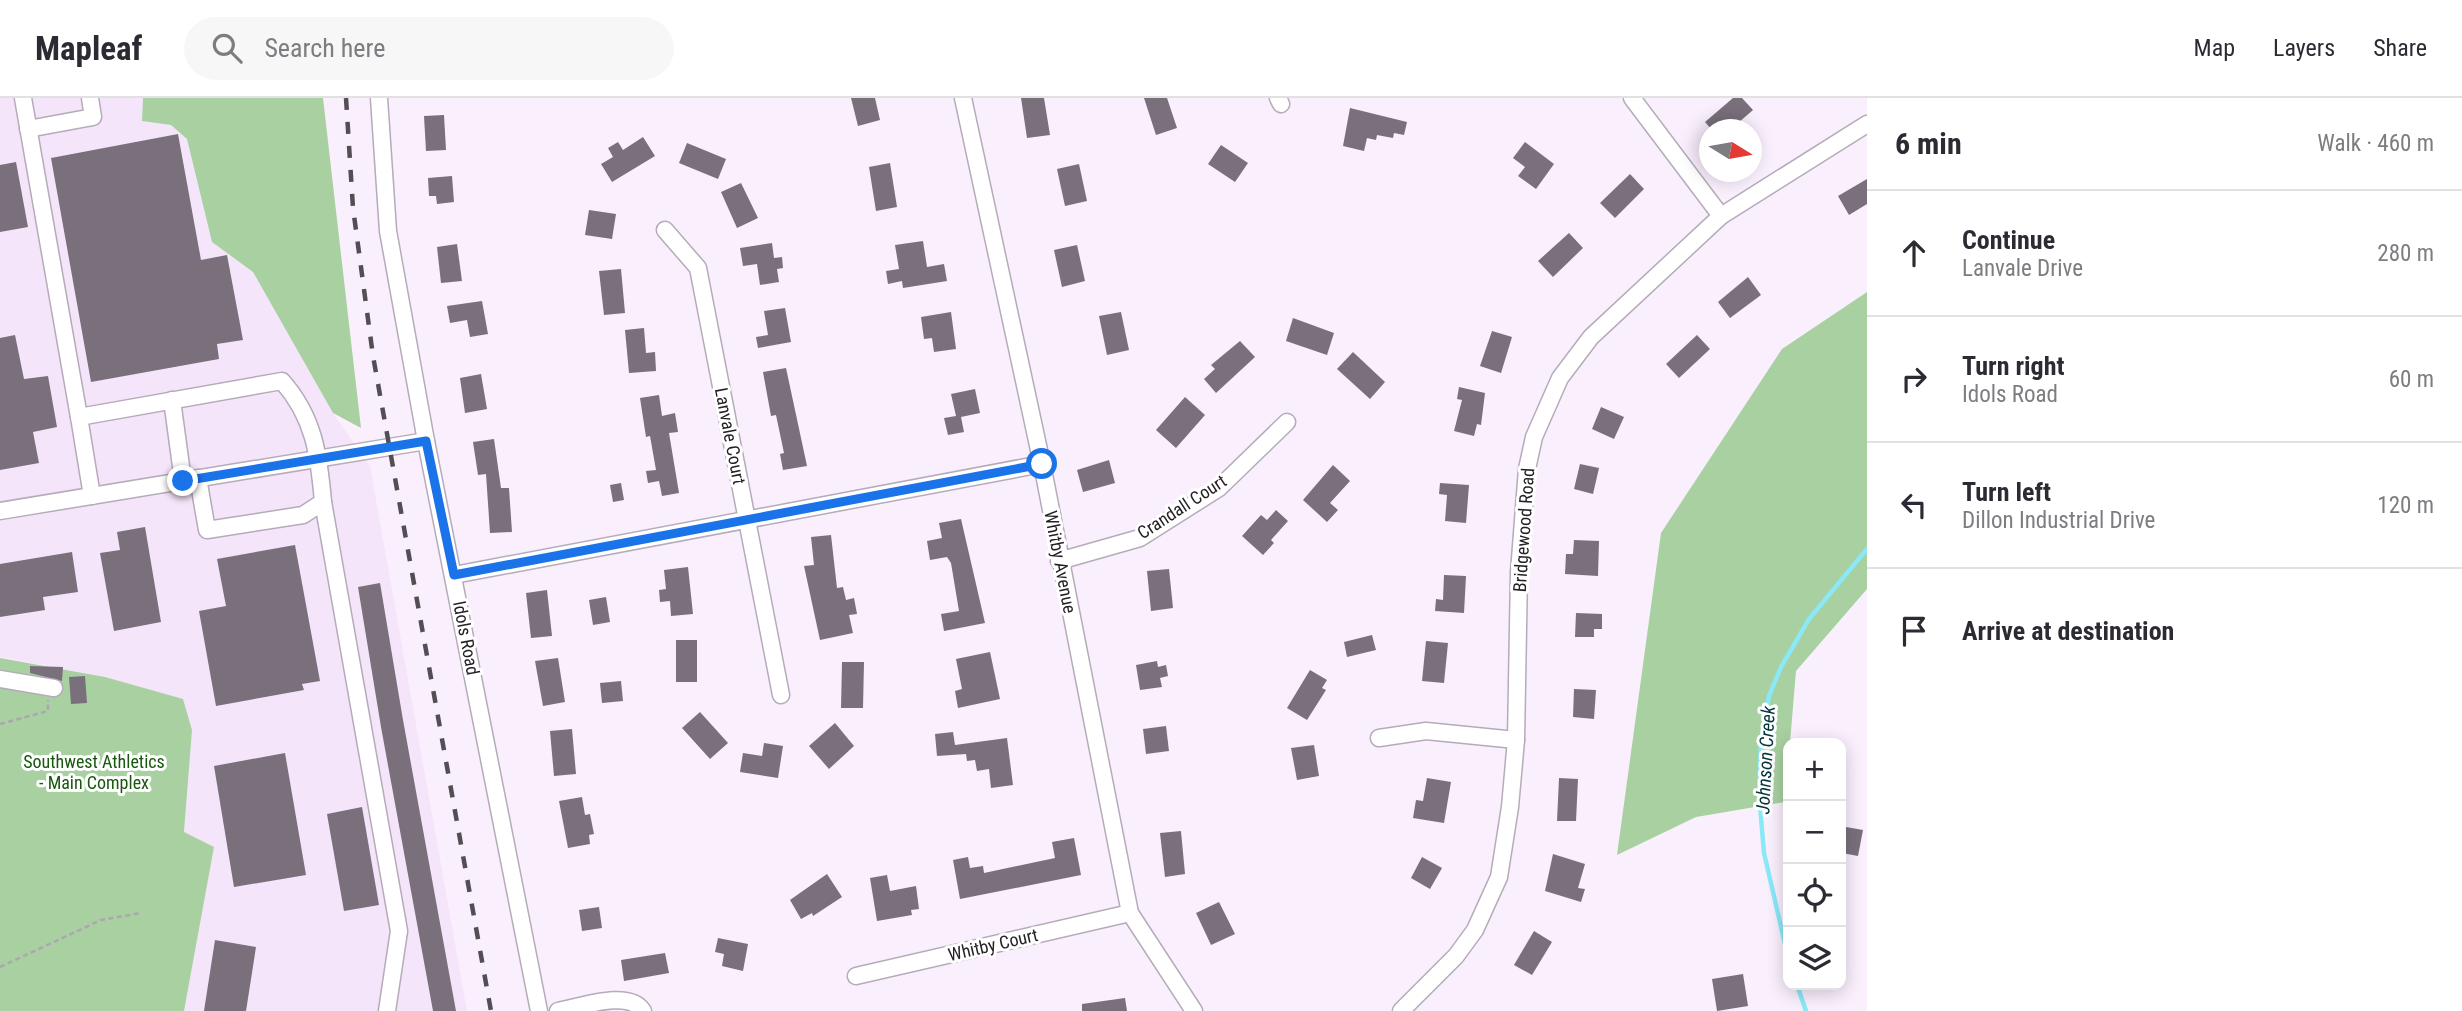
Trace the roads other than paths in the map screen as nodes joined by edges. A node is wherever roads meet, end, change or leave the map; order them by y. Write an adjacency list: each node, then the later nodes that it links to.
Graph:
1 (23, 98): 7 (street)
2 (90, 98): 7 (street)
3 (379, 98): 13 (street, Idols Road)
4 (962, 98): 15 (street, Whitby Avenue)
5 (1632, 98): 8 (street)
6 (1867, 124): 8 (street, Bridgewood Road)
7 (28, 129): 11 (street)
8 (1721, 216): 27 (street, Bridgewood Road)
9 (665, 230): 20 (street, Lanvale Court)
10 (172, 400): 11 (street); 14 (street); 16 (street)
11 (79, 417): 17 (street)
12 (1287, 422): 21 (street, Crandall Court)
13 (426, 441): 14 (street); 22 (street, Idols Road)
14 (318, 457): 16 (street); 18 (street)
15 (1042, 464): 20 (street); 21 (street, Whitby Avenue)
16 (191, 480): 17 (street); 18 (street)
17 (92, 496): 19 (street)
18 (323, 502): 30 (street)
19 (0, 511)
20 (746, 519): 22 (street); 25 (street, Lanvale Court)
21 (1059, 561): 28 (street, Whitby Avenue)
22 (454, 575): 31 (street, Idols Road)
23 (0, 679): 24 (street)
24 (50, 687)
25 (780, 695)
26 (1379, 738): 27 (street)
27 (1516, 740): 35 (street, Bridgewood Road)
28 (1130, 914): 29 (street, Whitby Court); 34 (street, Whitby Avenue)
29 (856, 976)
30 (387, 1011)
31 (539, 1011)
32 (558, 1011): 33 (street)
33 (643, 1011)
34 (1194, 1011)
35 (1401, 1011)

